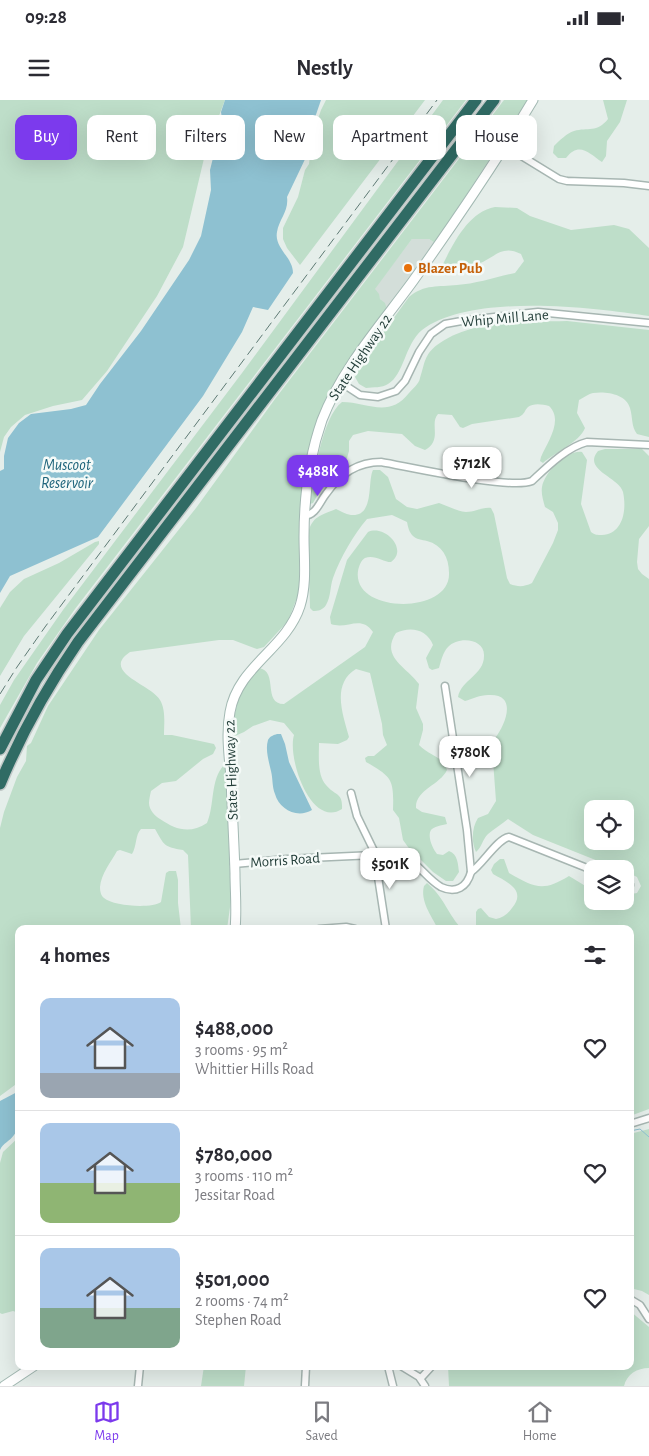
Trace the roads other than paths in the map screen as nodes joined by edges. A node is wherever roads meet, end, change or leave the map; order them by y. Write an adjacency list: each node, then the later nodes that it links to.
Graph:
1 (476, 100): 13 (highway)
2 (494, 100): 14 (highway)
3 (533, 100): 4 (main road, State Highway 22)
4 (524, 115)
5 (495, 160): 9 (main road, State Highway 22)
6 (527, 160): 7 (street)
7 (649, 186)
8 (649, 323): 9 (street, Whip Mill Lane)
9 (340, 382): 11 (main road, State Highway 22)
10 (649, 445): 11 (street)
11 (304, 516): 17 (main road, State Highway 22)
12 (445, 686): 19 (street)
13 (0, 749)
14 (0, 784)
15 (351, 793): 16 (street)
16 (374, 855): 17 (street, Morris Road); 19 (street, Morris Road); 21 (street)
17 (234, 864): 20 (main road, State Highway 22)
18 (584, 867): 19 (street, Morris Road)
19 (471, 872)
20 (235, 925)
21 (385, 925)
22 (649, 1118): 23 (street)
23 (634, 1123)
24 (634, 1301): 25 (street)
25 (649, 1319)
26 (28, 1370): 33 (main road)
27 (140, 1370): 34 (street)
28 (306, 1370): 35 (street)
29 (389, 1370): 36 (street)
30 (408, 1370): 32 (street)
31 (428, 1370): 32 (street)
32 (421, 1378): 37 (street)
33 (4, 1386)
34 (138, 1386)
35 (305, 1386)
36 (393, 1386)
37 (425, 1386)

